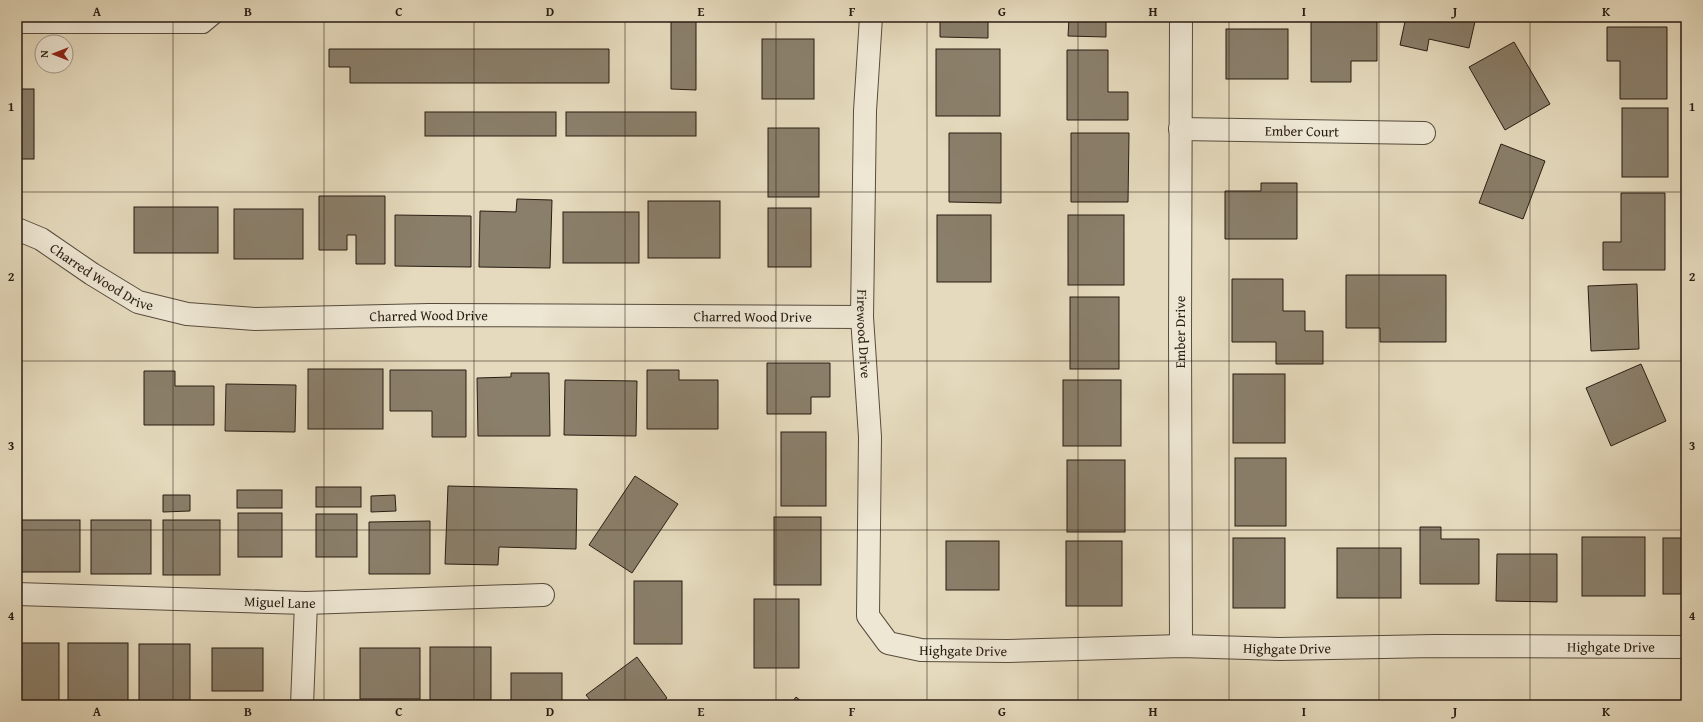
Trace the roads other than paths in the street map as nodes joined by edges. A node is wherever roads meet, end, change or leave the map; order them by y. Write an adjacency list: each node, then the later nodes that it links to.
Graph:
1 (216, 17): 4 (lane)
2 (872, 17): 8 (street, Firewood Drive)
3 (1181, 17): 5 (street, Ember Drive)
4 (17, 27)
5 (1180, 129): 6 (street, Ember Court); 13 (street, Ember Drive)
6 (1424, 133)
7 (17, 229): 8 (street, Charred Wood Drive)
8 (862, 317): 12 (street, Firewood Drive)
9 (17, 594): 11 (street, Miguel Lane)
10 (543, 595): 11 (street, Miguel Lane)
11 (306, 603): 15 (street)
12 (888, 643): 13 (street, Highgate Drive)
13 (1181, 646): 14 (street, Highgate Drive)
14 (1686, 647)
15 (302, 705)

